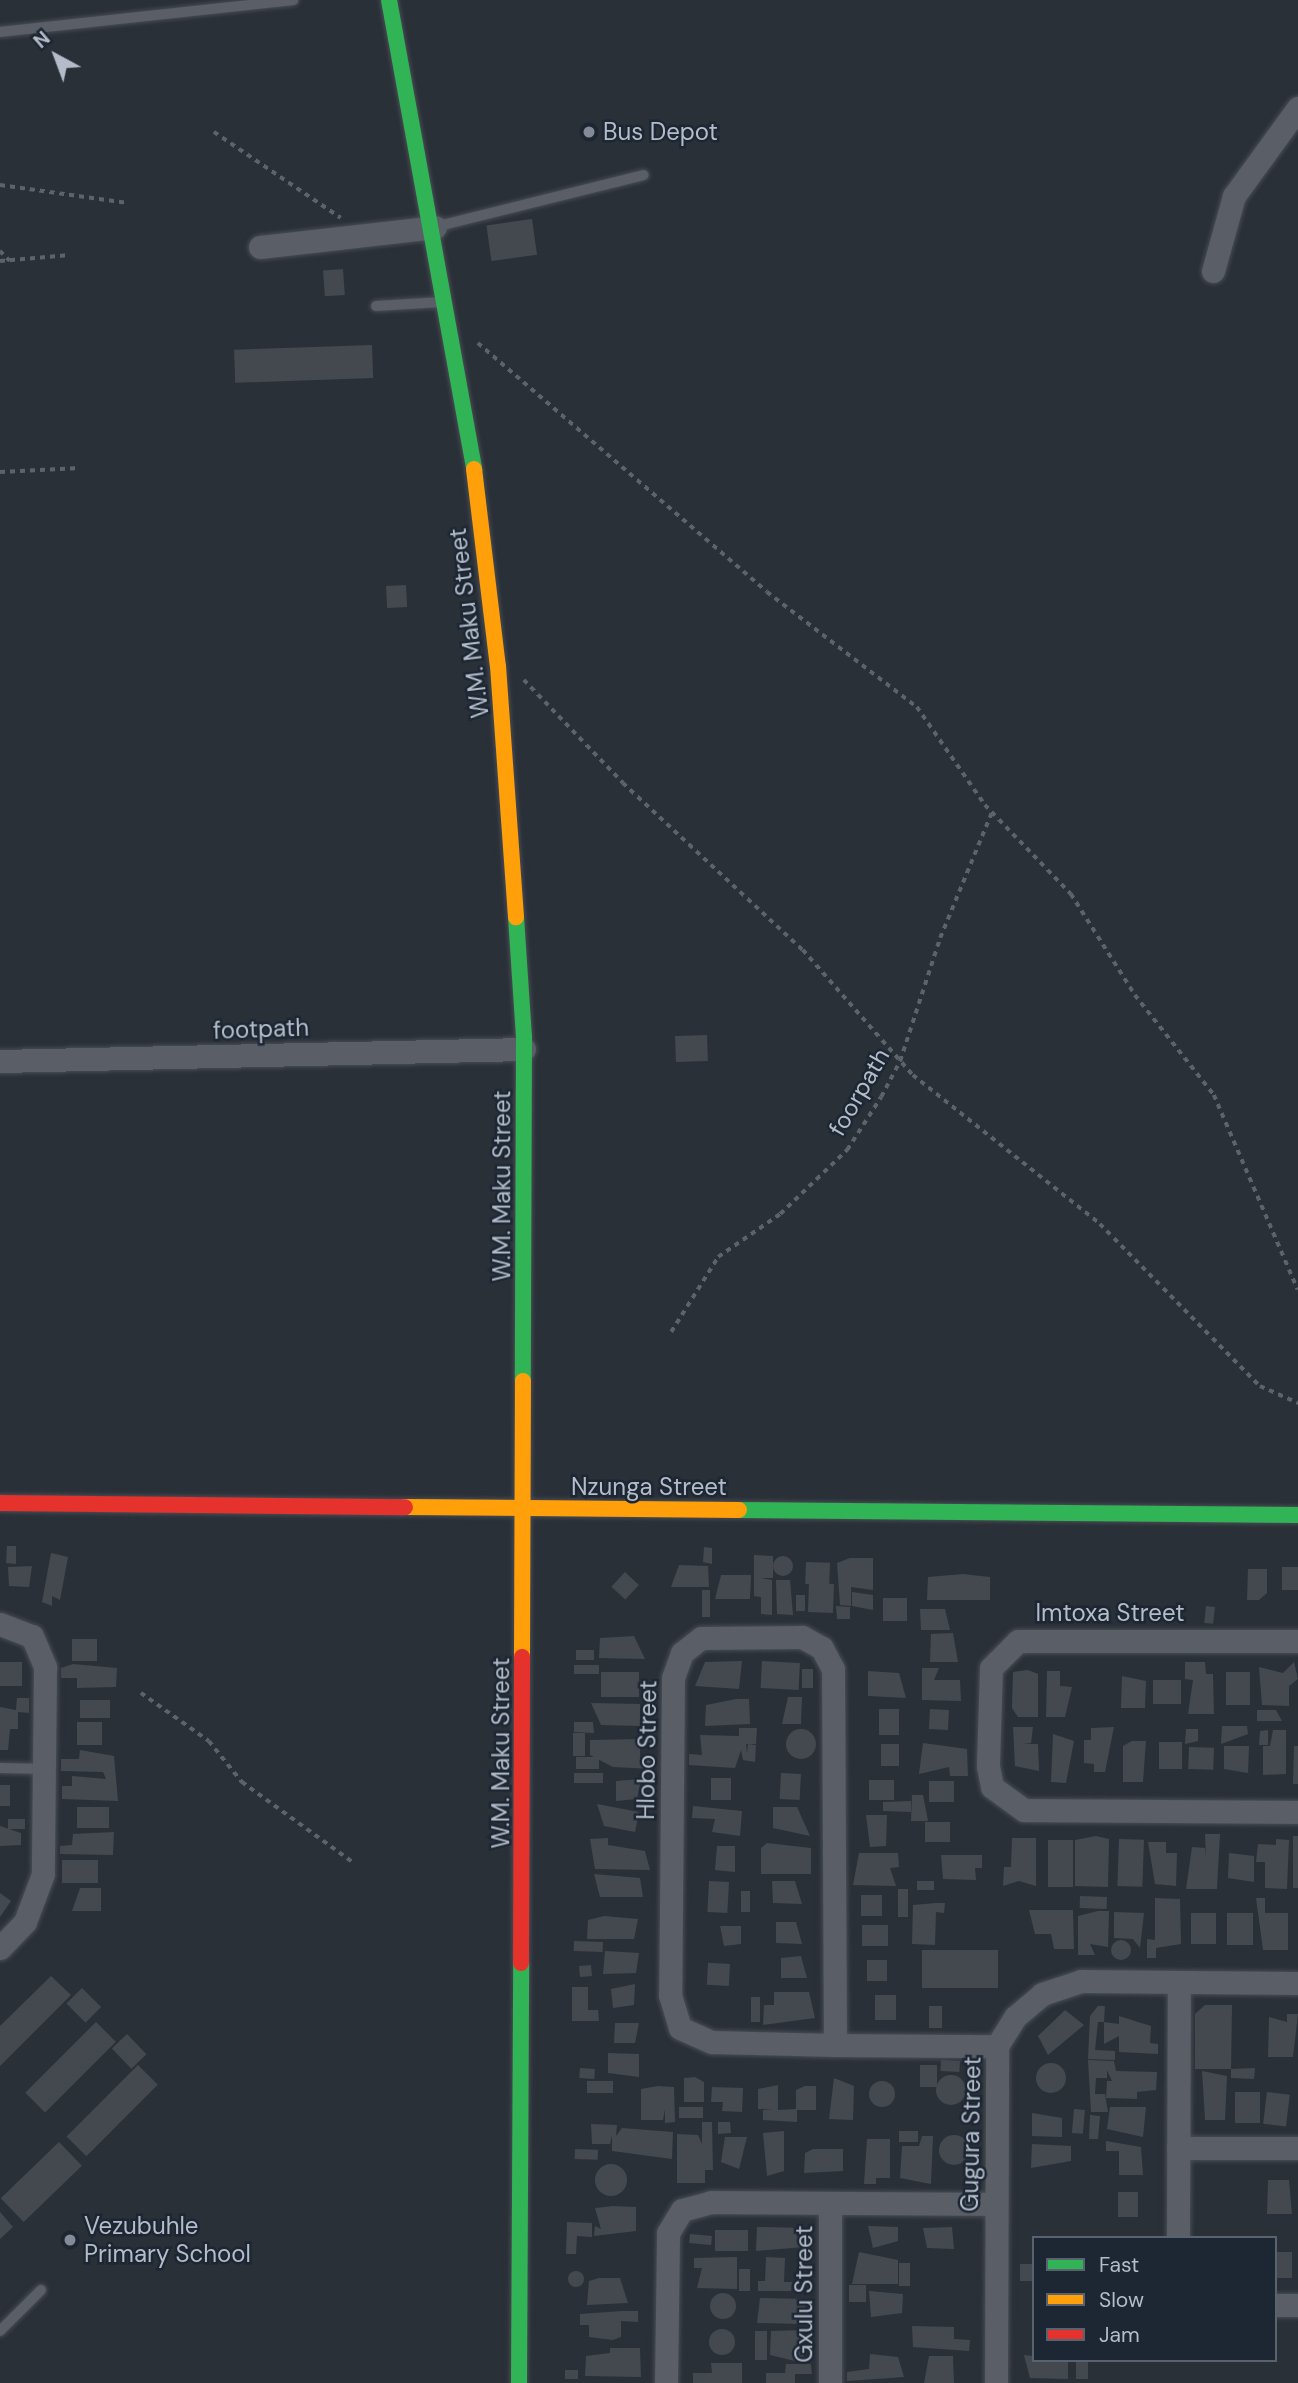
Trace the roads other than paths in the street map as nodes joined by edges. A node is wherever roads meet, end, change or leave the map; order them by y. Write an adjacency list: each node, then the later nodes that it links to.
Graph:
1 (293, 0): 3 (lane)
2 (389, 0): 6 (street, W.M. Maku Street)
3 (0, 32)
4 (1298, 108): 8 (street)
5 (644, 175): 6 (lane)
6 (435, 228): 7 (street); 9 (street, W.M. Maku Street)
7 (260, 247)
8 (1213, 271)
9 (448, 302): 10 (lane); 11 (street, W.M. Maku Street)
10 (376, 306)
11 (524, 1049): 12 (street, footpath); 14 (street, W.M. Maku Street)
12 (0, 1060)
13 (0, 1503): 14 (street, Nzunga Street)
14 (524, 1508): 15 (street, Nzunga Street); 35 (street, W.M. Maku Street)
15 (1298, 1515)
16 (0, 1624): 19 (street)
17 (1298, 1641): 20 (street, Imtoxa Street)
18 (0, 1768): 19 (lane)
19 (44, 1769): 21 (street)
20 (1298, 1812)
21 (0, 1948)
22 (1179, 1983): 23 (street, Gugura Street); 25 (street, Gugura Street); 26 (street)
23 (1298, 1983)
24 (835, 2045): 24 (street, Hlobo Street); 25 (street, Hlobo Street)
25 (997, 2046): 29 (street, Gugura Street)
26 (1178, 2148): 27 (street); 30 (street)
27 (1298, 2148)
28 (830, 2204): 29 (street, Gxulu Street); 36 (street, Gxulu Street); 37 (street, Gxulu Street)
29 (996, 2204): 38 (street, Gugura Street)
30 (1178, 2236)
31 (41, 2290): 34 (lane)
32 (1277, 2305): 33 (street)
33 (1298, 2305)
34 (0, 2330)
35 (519, 2383)
36 (666, 2383)
37 (830, 2383)
38 (996, 2383)

